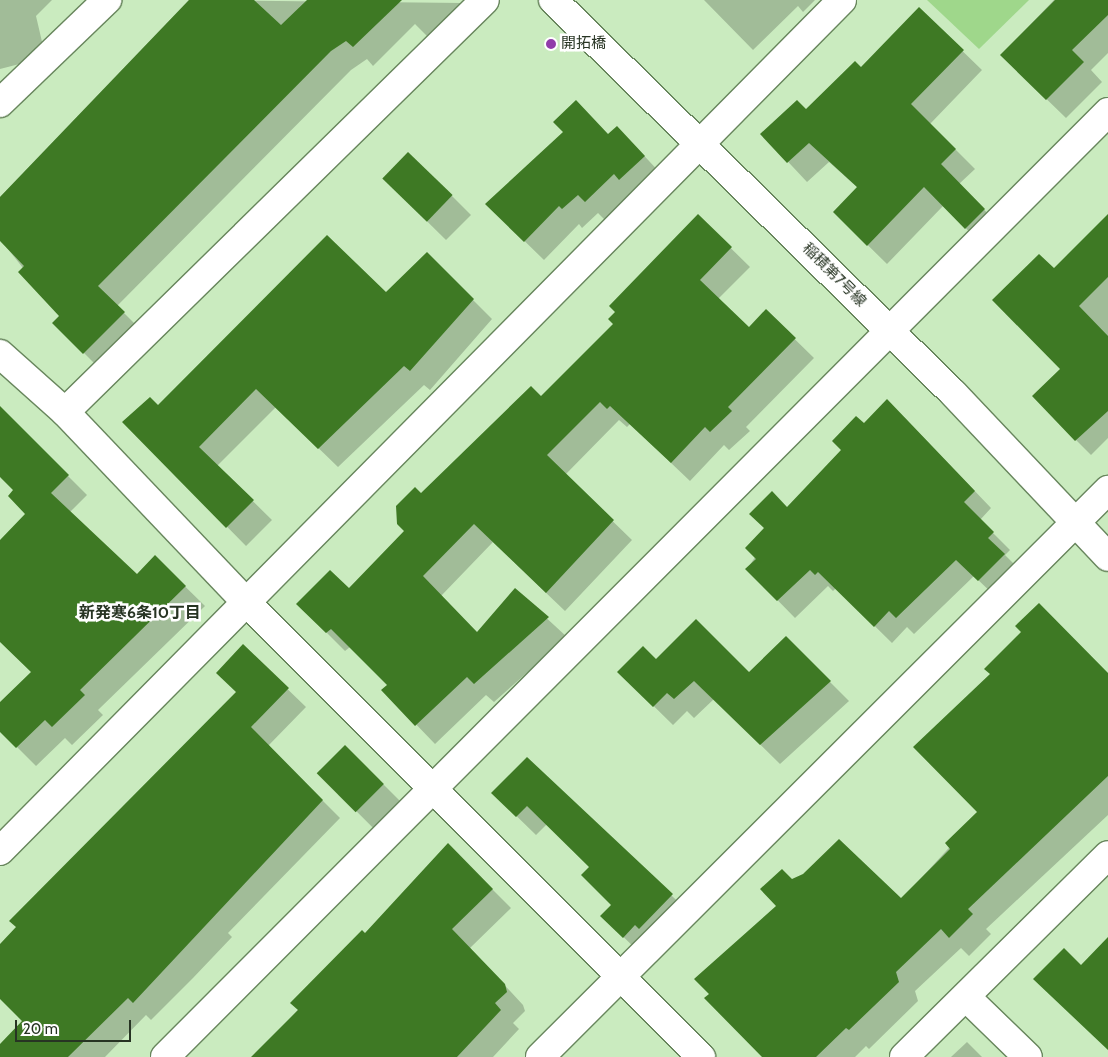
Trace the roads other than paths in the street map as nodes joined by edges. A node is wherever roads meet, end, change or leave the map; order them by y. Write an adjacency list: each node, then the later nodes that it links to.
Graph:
1 (107, 0): 5 (street)
2 (485, 0): 10 (street)
3 (553, 0): 7 (street, 稲積第7号線)
4 (842, 0): 7 (street)
5 (0, 103)
6 (1108, 112): 8 (street)
7 (699, 141): 8 (street, 稲積第7号線); 14 (street)
8 (892, 333): 12 (street, 稲積第7号線); 15 (street)
9 (0, 354): 10 (street)
10 (65, 412): 14 (street)
11 (1108, 490): 12 (street)
12 (1075, 524): 13 (street, 稲積第7号線); 18 (street)
13 (1108, 557)
14 (245, 602): 15 (street); 16 (street)
15 (436, 788): 18 (street); 20 (street)
16 (0, 851)
17 (1108, 854): 19 (street)
18 (620, 978): 21 (street); 22 (street)
19 (966, 997): 23 (street); 24 (street)
20 (165, 1057)
21 (540, 1057)
22 (700, 1057)
23 (904, 1057)
24 (1028, 1057)

